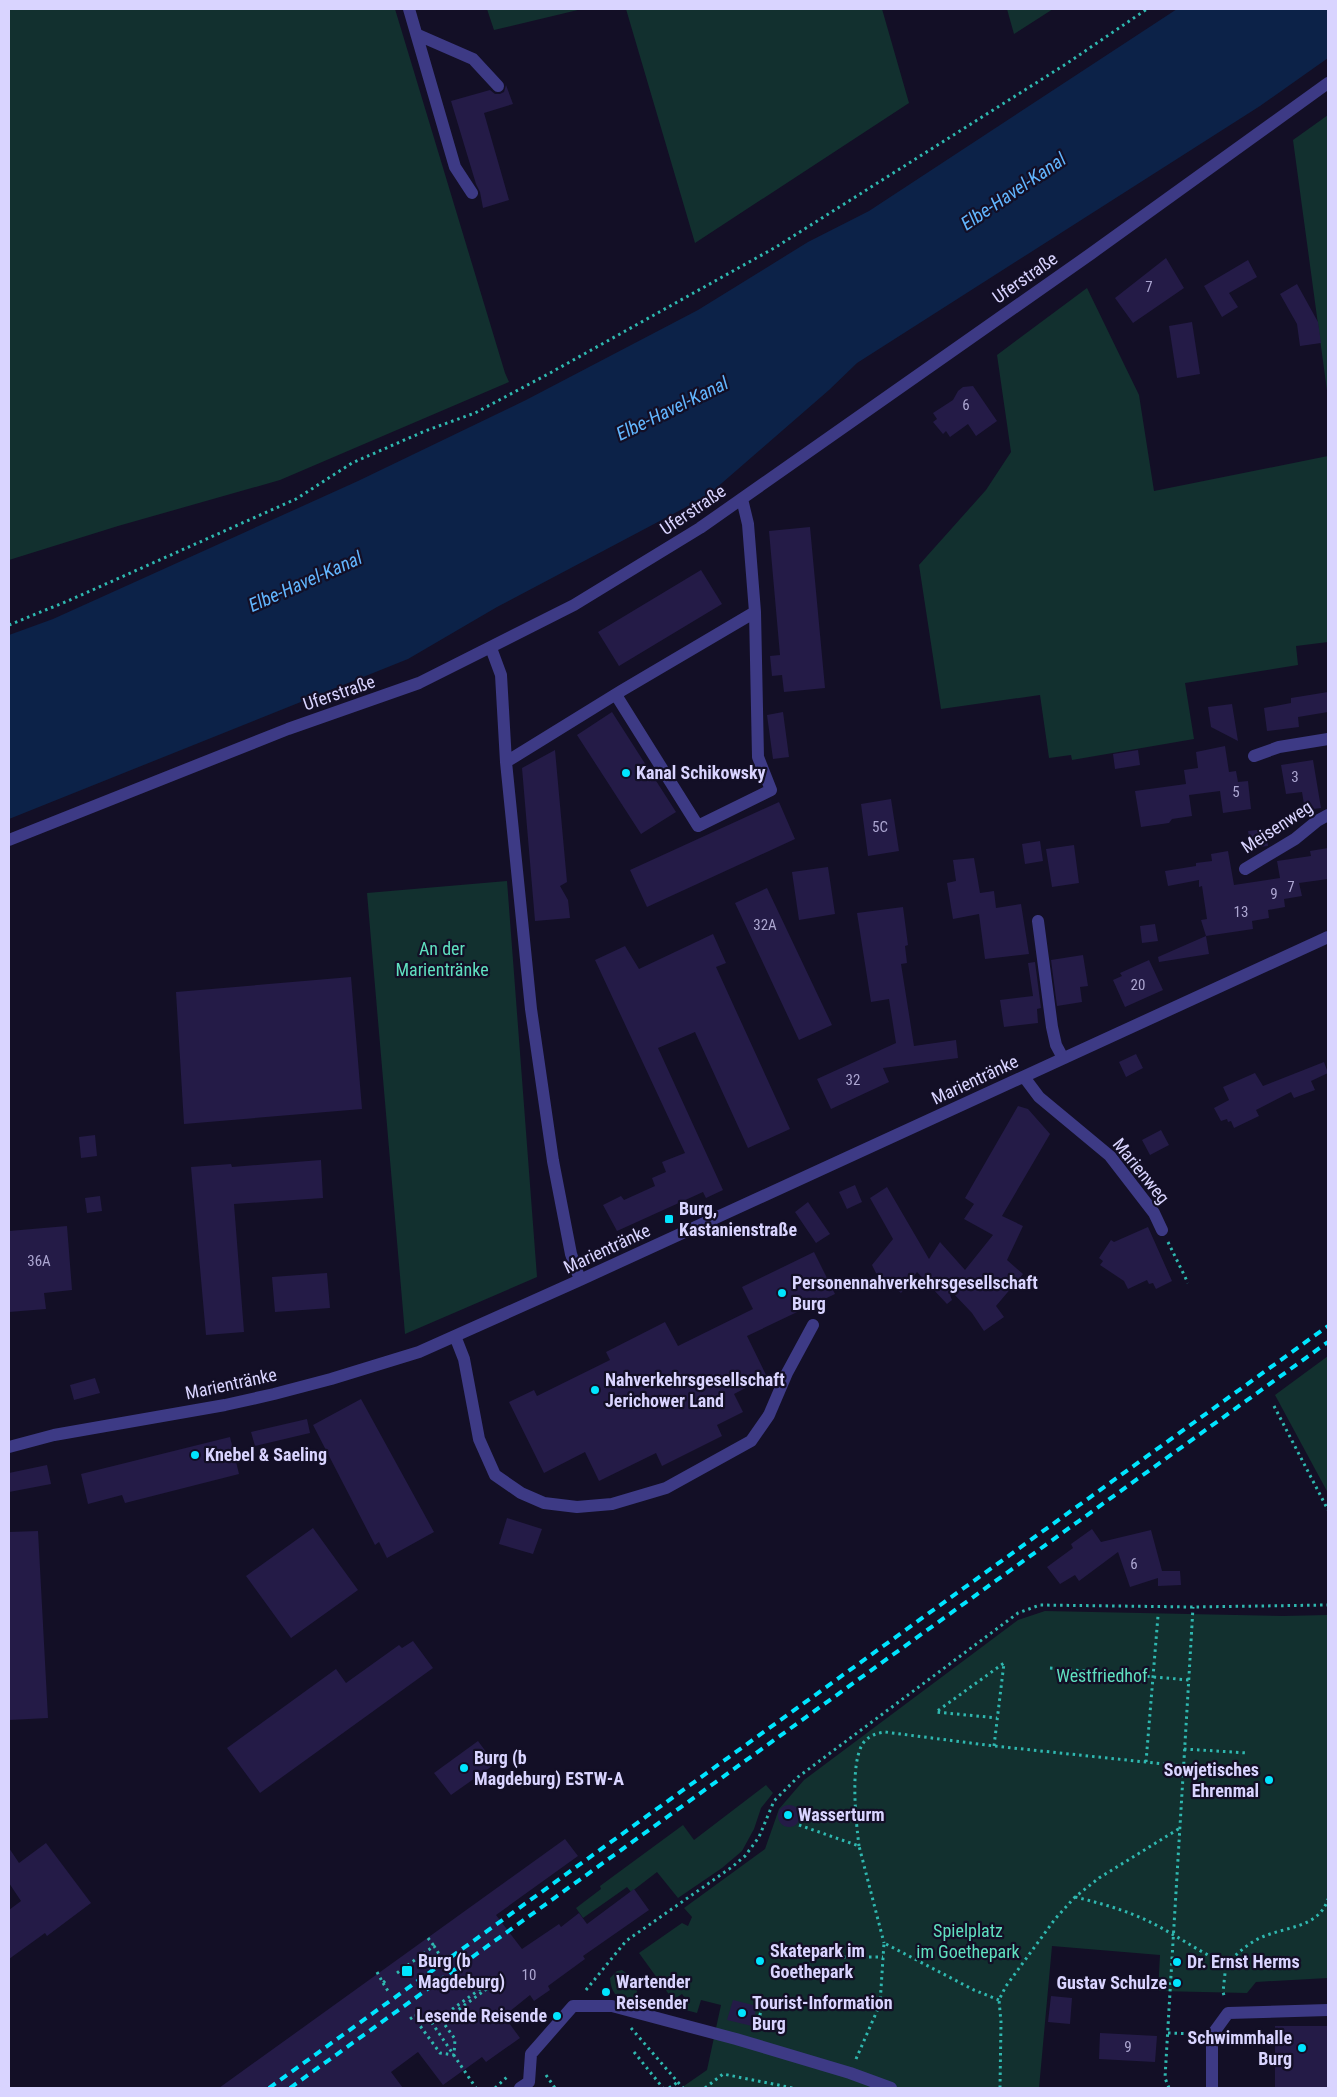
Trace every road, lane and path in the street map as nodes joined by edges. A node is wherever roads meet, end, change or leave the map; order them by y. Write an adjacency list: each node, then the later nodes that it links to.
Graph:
1 (408, 9): 3 (street)
2 (1147, 9): 9 (path)
3 (418, 35): 5 (street); 6 (street)
4 (1328, 83): 7 (street, Uferstraße)
5 (498, 86)
6 (472, 193)
7 (742, 499): 8 (street); 10 (street, Uferstraße)
8 (756, 612): 11 (street); 11 (street)
9 (9, 625)
10 (491, 648): 14 (street); 16 (street, Uferstraße)
11 (616, 695): 14 (street)
12 (1328, 739): 13 (street)
13 (1254, 756)
14 (506, 762): 23 (street)
15 (1328, 814): 17 (street, Meisenweg)
16 (9, 840)
17 (1245, 868)
18 (1038, 921): 20 (street)
19 (1328, 937): 20 (street, Marientränke)
20 (1063, 1058): 21 (street, Marientränke)
21 (1024, 1077): 22 (street, Marienweg); 23 (street, Marientränke)
22 (1162, 1230): 24 (path, Marienweg)
23 (580, 1280): 26 (street, Marientränke)
24 (1188, 1283)
25 (813, 1325): 26 (street)
26 (455, 1336): 28 (street, Marientränke)
27 (1274, 1406): 29 (path)
28 (9, 1447)
29 (1328, 1510)
30 (1328, 1605): 31 (path)
31 (1193, 1607): 35 (path); 60 (path)
32 (1158, 1616): 34 (path)
33 (1050, 1668): 34 (path)
34 (1154, 1677): 35 (path); 40 (path)
35 (1189, 1680): 38 (path)
36 (997, 1718): 36 (path); 37 (path)
37 (994, 1746): 40 (path); 44 (path)
38 (1184, 1749): 39 (path); 41 (path)
39 (1248, 1754)
40 (1146, 1762): 41 (path)
41 (1183, 1766): 43 (path)
42 (799, 1825): 44 (path)
43 (1180, 1828): 45 (path); 47 (path)
44 (859, 1846): 49 (path)
45 (1074, 1897): 47 (path); 59 (path)
46 (1328, 1899): 54 (path)
47 (1173, 1935): 54 (path); 67 (path)
48 (428, 1938): 50 (path)
49 (884, 1943): 53 (path); 59 (path)
50 (434, 1946): 51 (path); 56 (path)
51 (440, 1954)
52 (830, 1957): 53 (path)
53 (883, 1957): 72 (path)
54 (1226, 1964): 63 (path)
55 (377, 1972): 58 (path)
56 (397, 1973)
57 (478, 1978): 71 (path)
58 (388, 1990)
59 (999, 2000): 82 (path)
60 (573, 2006): 69 (street); 75 (street)
61 (762, 2006): 69 (path)
62 (1328, 2010): 63 (street)
63 (1228, 2012): 68 (street)
64 (428, 2018): 71 (path)
65 (410, 2019): 71 (path)
66 (630, 2026): 73 (path)
67 (1168, 2033): 68 (path); 83 (path)
68 (1212, 2034): 84 (street)
69 (754, 2044): 72 (street)
70 (634, 2052): 76 (path)
71 (454, 2055): 74 (path)
72 (850, 2073): 81 (street)
73 (678, 2082): 77 (path); 78 (path)
74 (476, 2088)
75 (520, 2088)
76 (663, 2088)
77 (670, 2088)
78 (683, 2088)
79 (705, 2088): 80 (path)
80 (793, 2088)
81 (891, 2088)
82 (1000, 2088)
83 (1169, 2088)
84 (1212, 2088)

